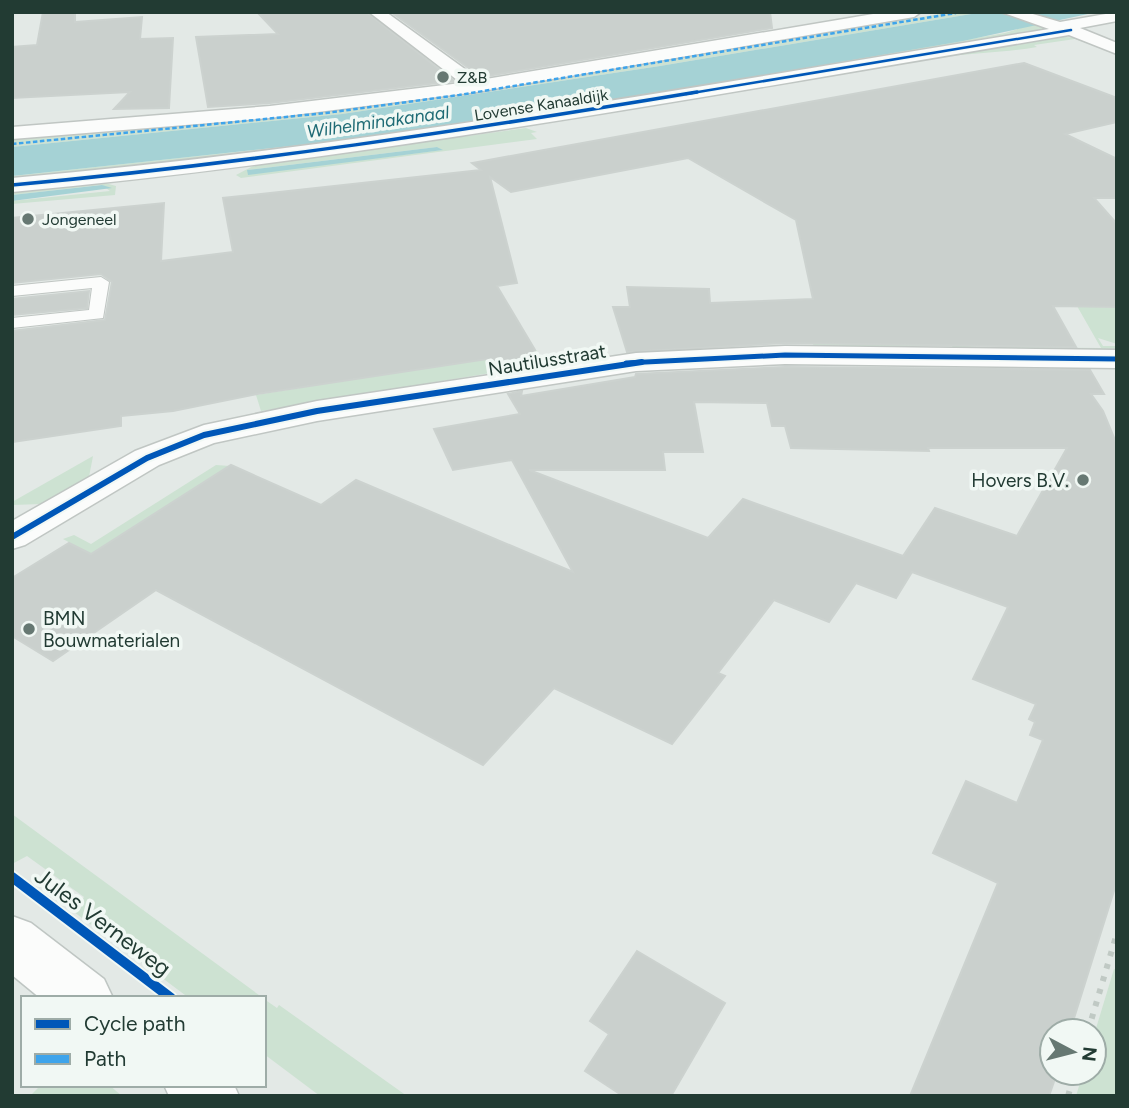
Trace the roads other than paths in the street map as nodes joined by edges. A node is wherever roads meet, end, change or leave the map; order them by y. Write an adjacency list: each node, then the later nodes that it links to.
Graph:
1 (376, 12): 7 (street)
2 (914, 12): 7 (street, Lovense Kanaaldijk)
3 (1008, 12): 5 (street)
4 (1117, 16): 5 (street, Lovense Kanaaldijk)
5 (1065, 29): 6 (street); 11 (street, Lovense Kanaaldijk)
6 (1117, 49)
7 (477, 86): 9 (street, Lovense Kanaaldijk)
8 (12, 118): 9 (street, Lovense Kanaaldijk)
9 (150, 122): 10 (street, Lovense Kanaaldijk)
10 (12, 133)
11 (12, 185)
12 (12, 291): 13 (lane)
13 (12, 323)
14 (1117, 359): 15 (street, Nautilusstraat)
15 (12, 537)
16 (12, 941): 17 (street)
17 (81, 996)

